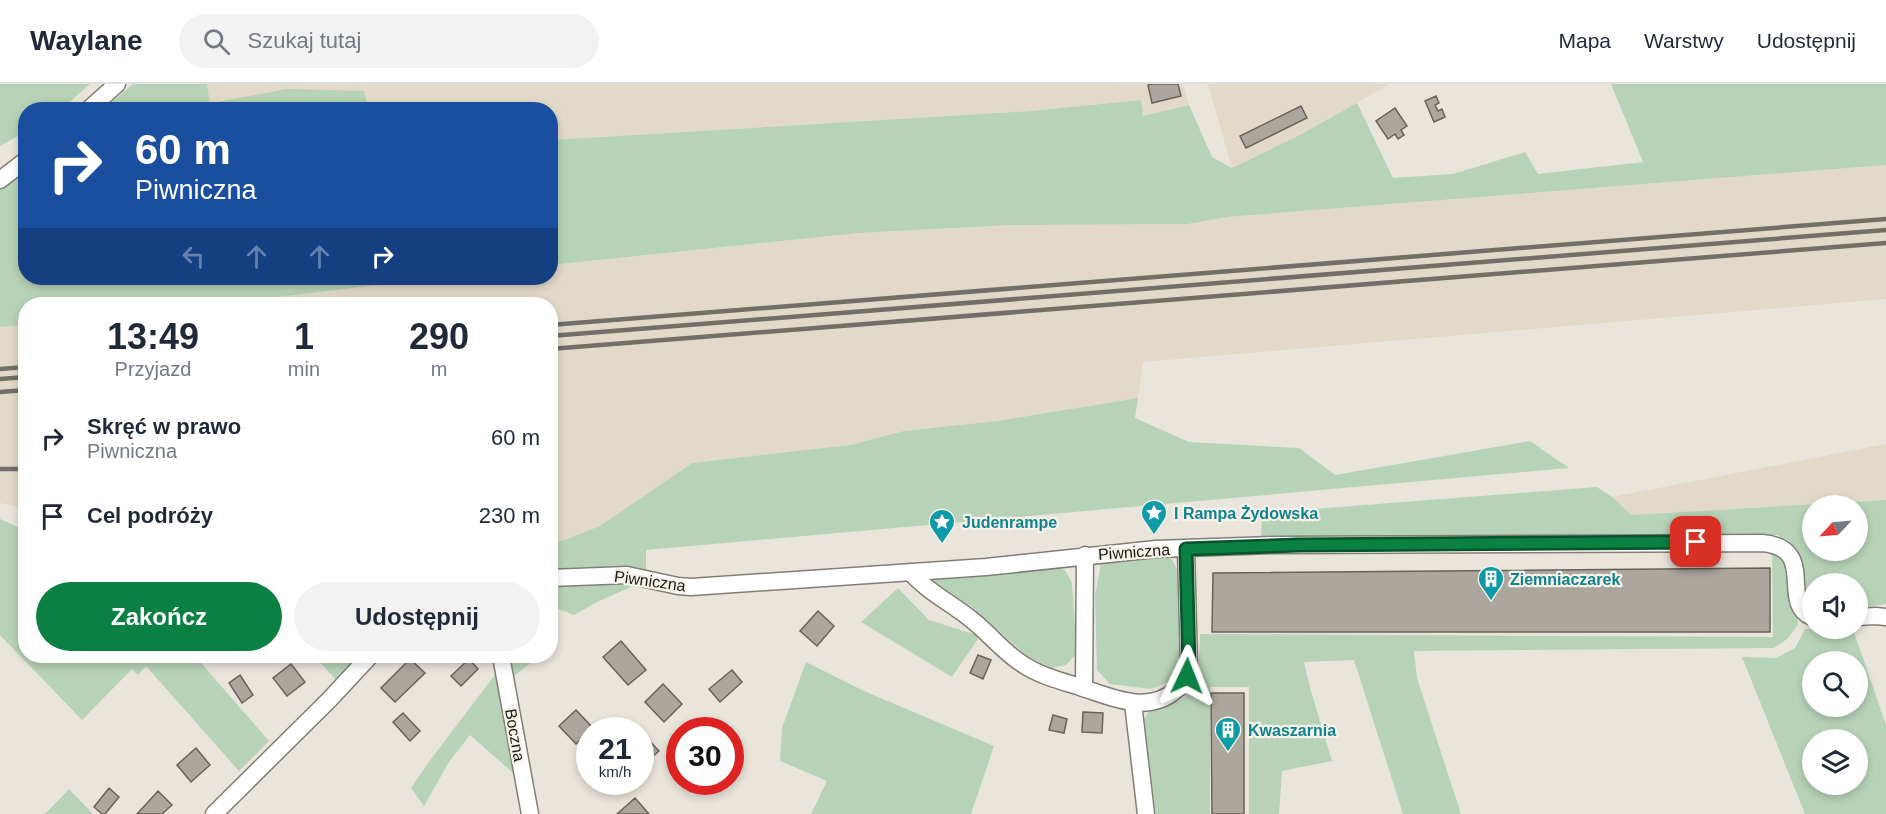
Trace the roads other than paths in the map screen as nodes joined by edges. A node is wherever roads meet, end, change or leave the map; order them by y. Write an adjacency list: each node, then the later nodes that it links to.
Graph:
1 (117, 84): 2 (street)
2 (97, 102)
3 (18, 166): 4 (street)
4 (0, 180)
5 (1186, 549): 6 (street, Piwniczna); 9 (street, Piwniczna); 15 (street)
6 (1085, 555): 7 (street, Piwniczna); 14 (street)
7 (910, 572): 8 (street, Piwniczna); 14 (street)
8 (558, 578)
9 (1802, 610)
10 (1868, 617): 11 (street)
11 (1886, 617)
12 (363, 663): 16 (street)
13 (502, 663): 17 (street, Boczna)
14 (1084, 688): 15 (street)
15 (1133, 703): 18 (street)
16 (214, 814)
17 (530, 814)
18 (1146, 814)

